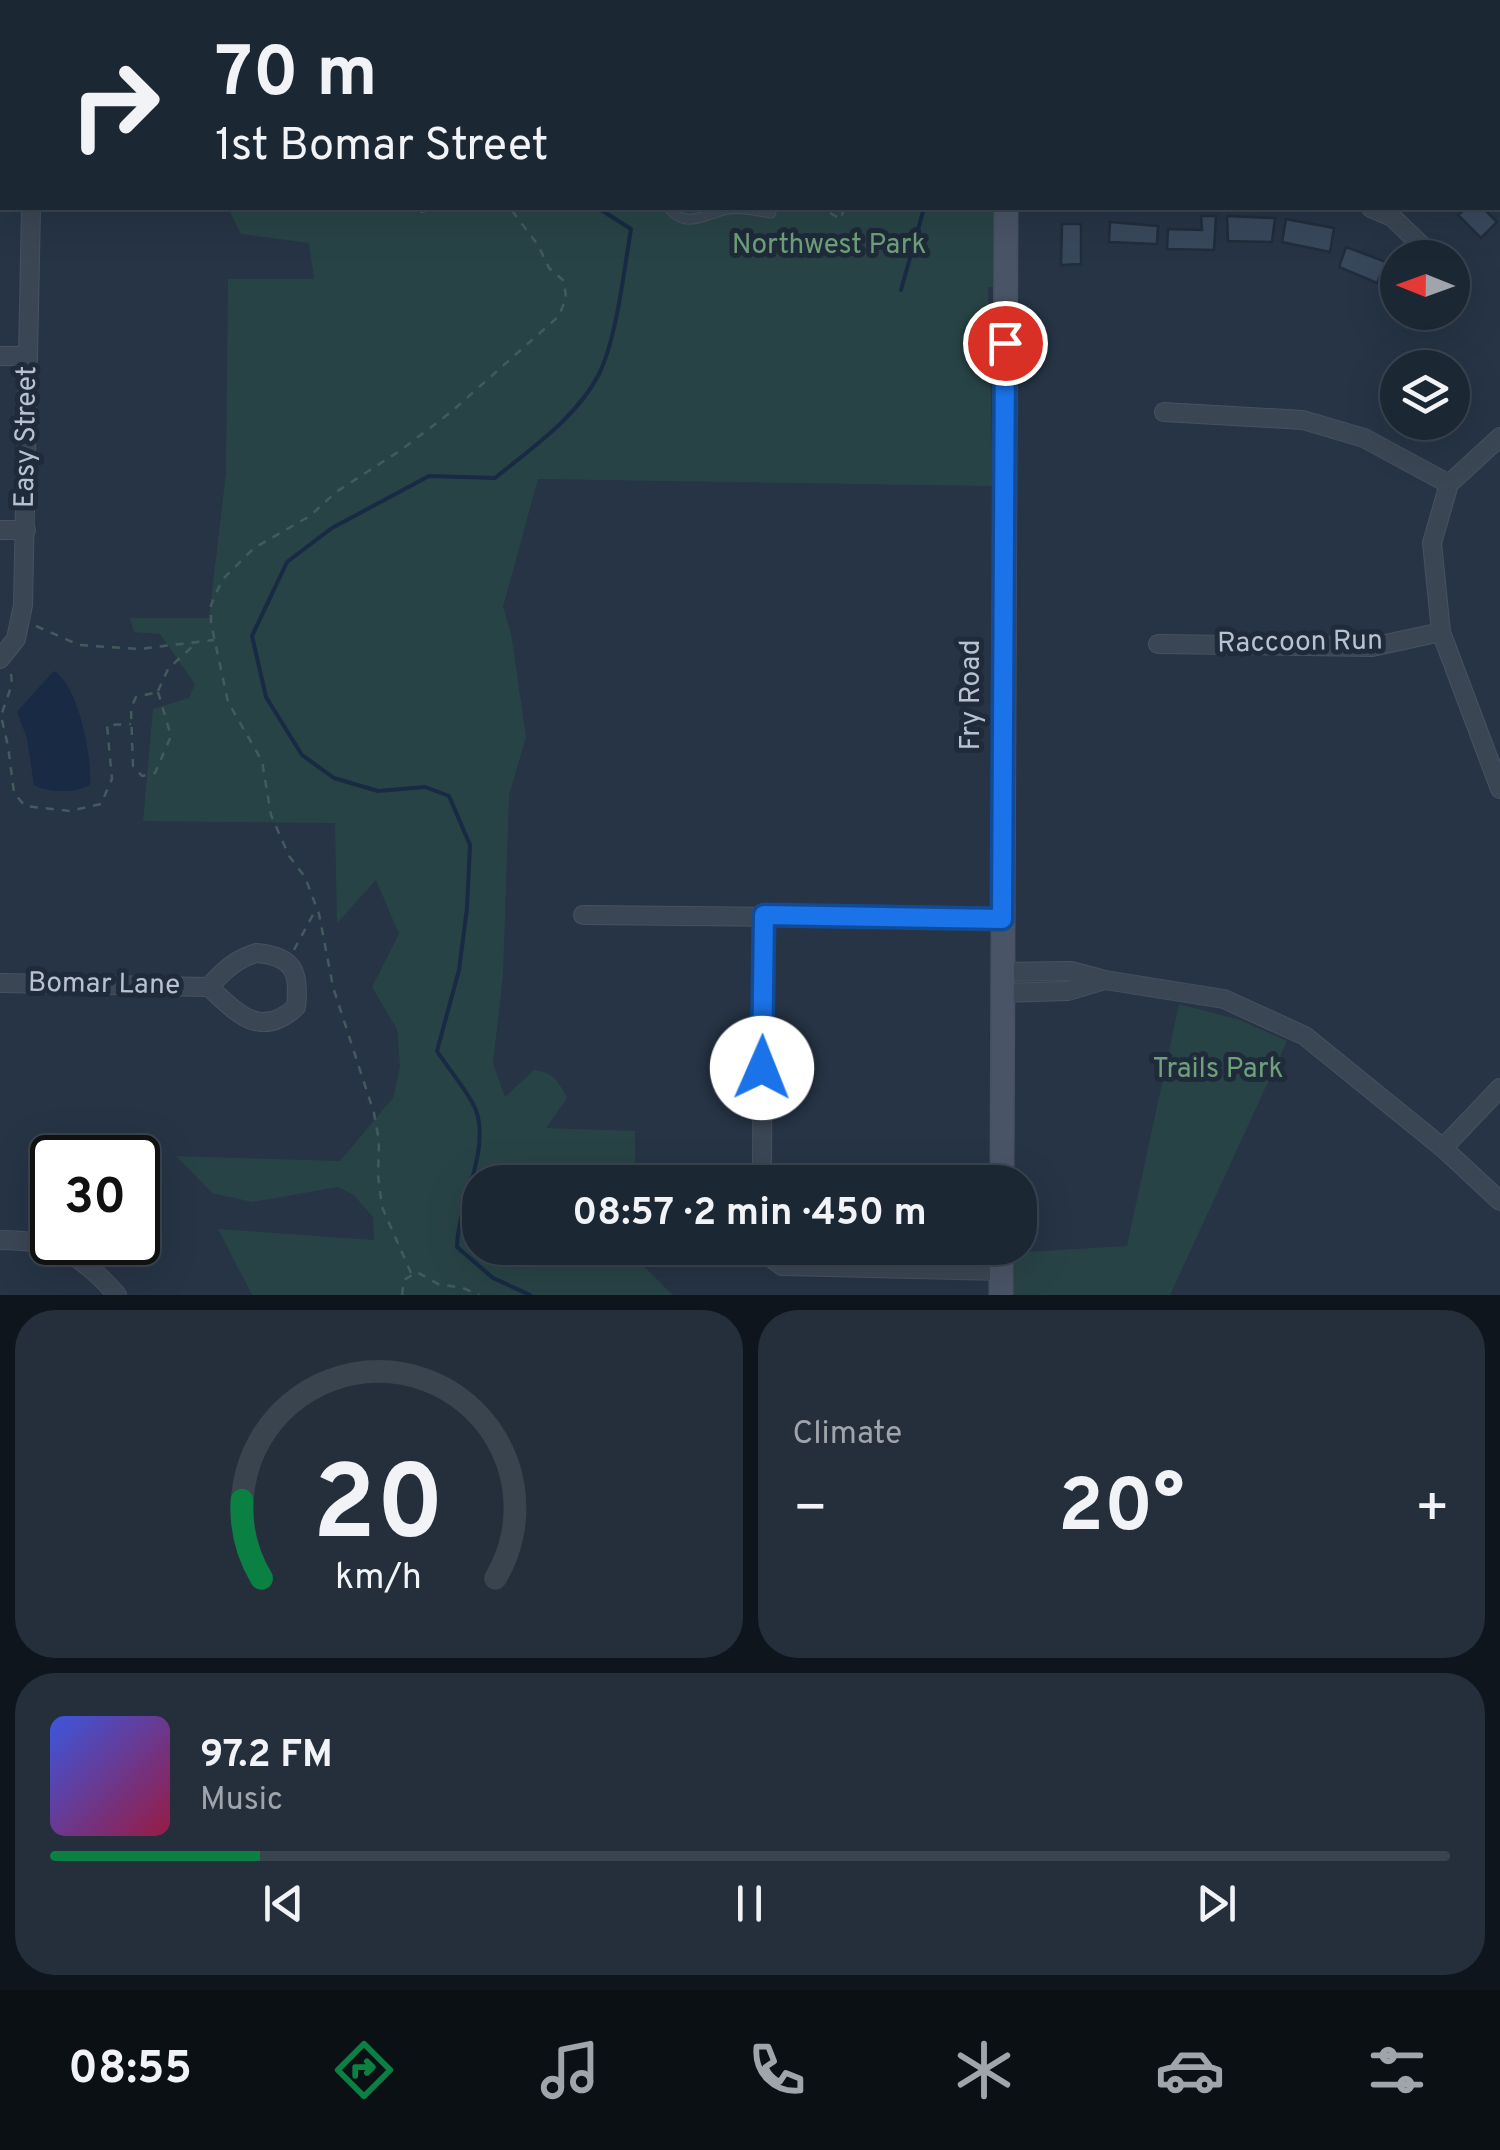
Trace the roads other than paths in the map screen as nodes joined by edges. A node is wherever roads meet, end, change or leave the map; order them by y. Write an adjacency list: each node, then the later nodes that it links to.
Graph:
1 (31, 210): 10 (street, Easy Street)
2 (671, 210): 3 (lane)
3 (726, 210)
4 (737, 210): 7 (lane)
5 (1006, 210): 23 (street, Fry Road)
6 (1376, 210): 8 (street)
7 (770, 214)
8 (1416, 240)
9 (0, 356): 10 (street)
10 (28, 356): 15 (street, Easy Street)
11 (1164, 412): 13 (street)
12 (1500, 437): 13 (street)
13 (1449, 484): 16 (street)
14 (0, 530): 15 (street)
15 (26, 530): 18 (street, Easy Street)
16 (1441, 632): 17 (street, Raccoon Run); 19 (street)
17 (1158, 644)
18 (3, 664)
19 (1494, 752): 20 (street)
20 (1500, 790)
21 (583, 914): 22 (street)
22 (764, 915): 23 (street); 29 (street)
23 (1002, 919): 24 (street, Fry Road)
24 (1003, 982): 28 (street); 30 (street, Fry Road)
25 (0, 984): 26 (street, Bomar Lane)
26 (208, 987): 26 (street, Bomar Lane)
27 (1500, 1088): 28 (street)
28 (1443, 1148): 31 (street)
29 (762, 1165)
30 (1002, 1165)
31 (1500, 1202)
32 (0, 1240): 36 (street)
33 (781, 1265): 34 (street)
34 (813, 1265)
35 (1001, 1265): 37 (street)
36 (118, 1295)
37 (1001, 1295)

